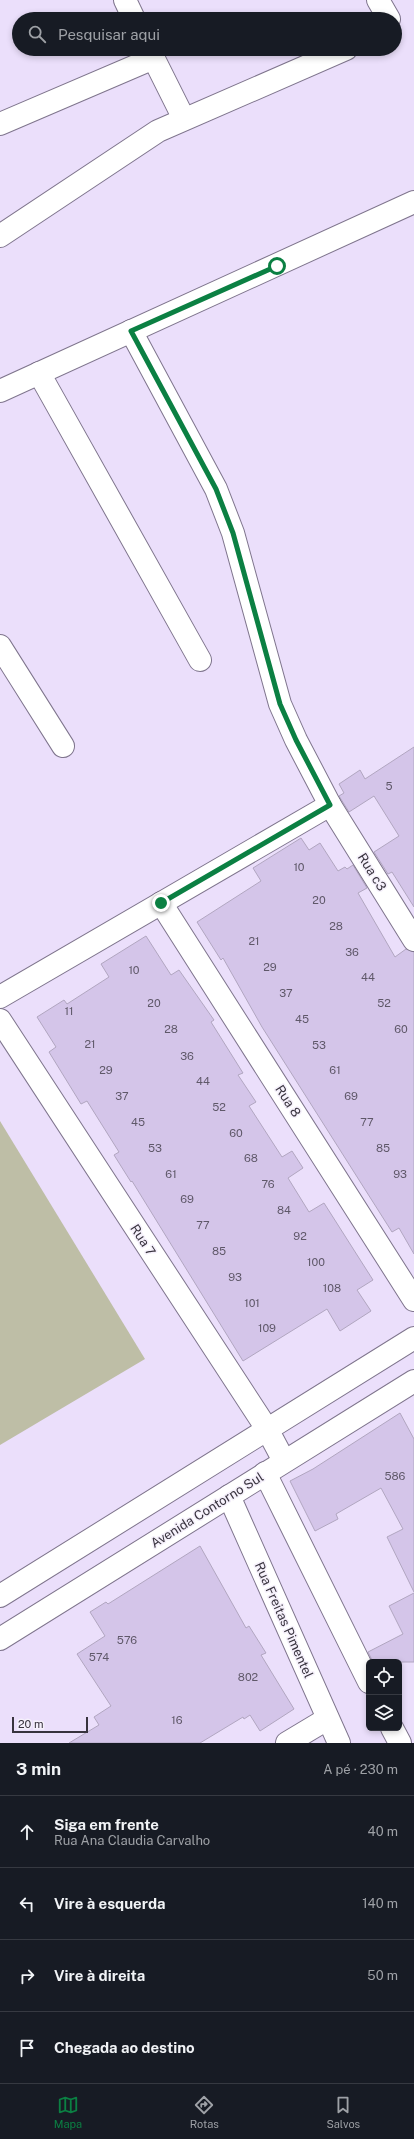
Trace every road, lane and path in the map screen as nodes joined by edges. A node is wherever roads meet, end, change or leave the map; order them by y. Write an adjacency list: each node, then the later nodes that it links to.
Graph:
1 (125, 0): 3 (street)
2 (378, 0): 4 (street)
3 (131, 12)
4 (384, 12)
5 (148, 56): 9 (street)
6 (153, 56): 8 (street)
7 (330, 56): 8 (street)
8 (184, 119): 11 (street)
9 (0, 124)
10 (414, 202): 12 (street)
11 (0, 236)
12 (131, 331): 13 (street); 18 (street, Rua c3)
13 (39, 374): 14 (street); 16 (street)
14 (0, 391)
15 (0, 646): 17 (street)
16 (200, 660)
17 (63, 746)
18 (330, 805): 19 (street); 20 (street, Rua c3)
19 (161, 903): 21 (street); 23 (street, Rua 8)
20 (414, 940)
21 (0, 997)
22 (0, 1020): 26 (street, Rua 7)
23 (414, 1300)
24 (414, 1338): 26 (street)
25 (414, 1381): 27 (street, Avenida Contorno Sul)
26 (267, 1429): 27 (street, Rua 7); 30 (street)
27 (284, 1461): 28 (street, Avenida Contorno Sul)
28 (265, 1473): 29 (street, Avenida Contorno Sul); 32 (street)
29 (229, 1496): 31 (street, Avenida Contorno Sul); 33 (street, Rua Freitas Pimentel)
30 (0, 1596)
31 (0, 1639)
32 (366, 1676)
33 (328, 1719): 35 (street); 36 (street, Rua Freitas Pimentel)
34 (394, 1731): 37 (street)
35 (287, 1743)
36 (340, 1743)
37 (400, 1743)

